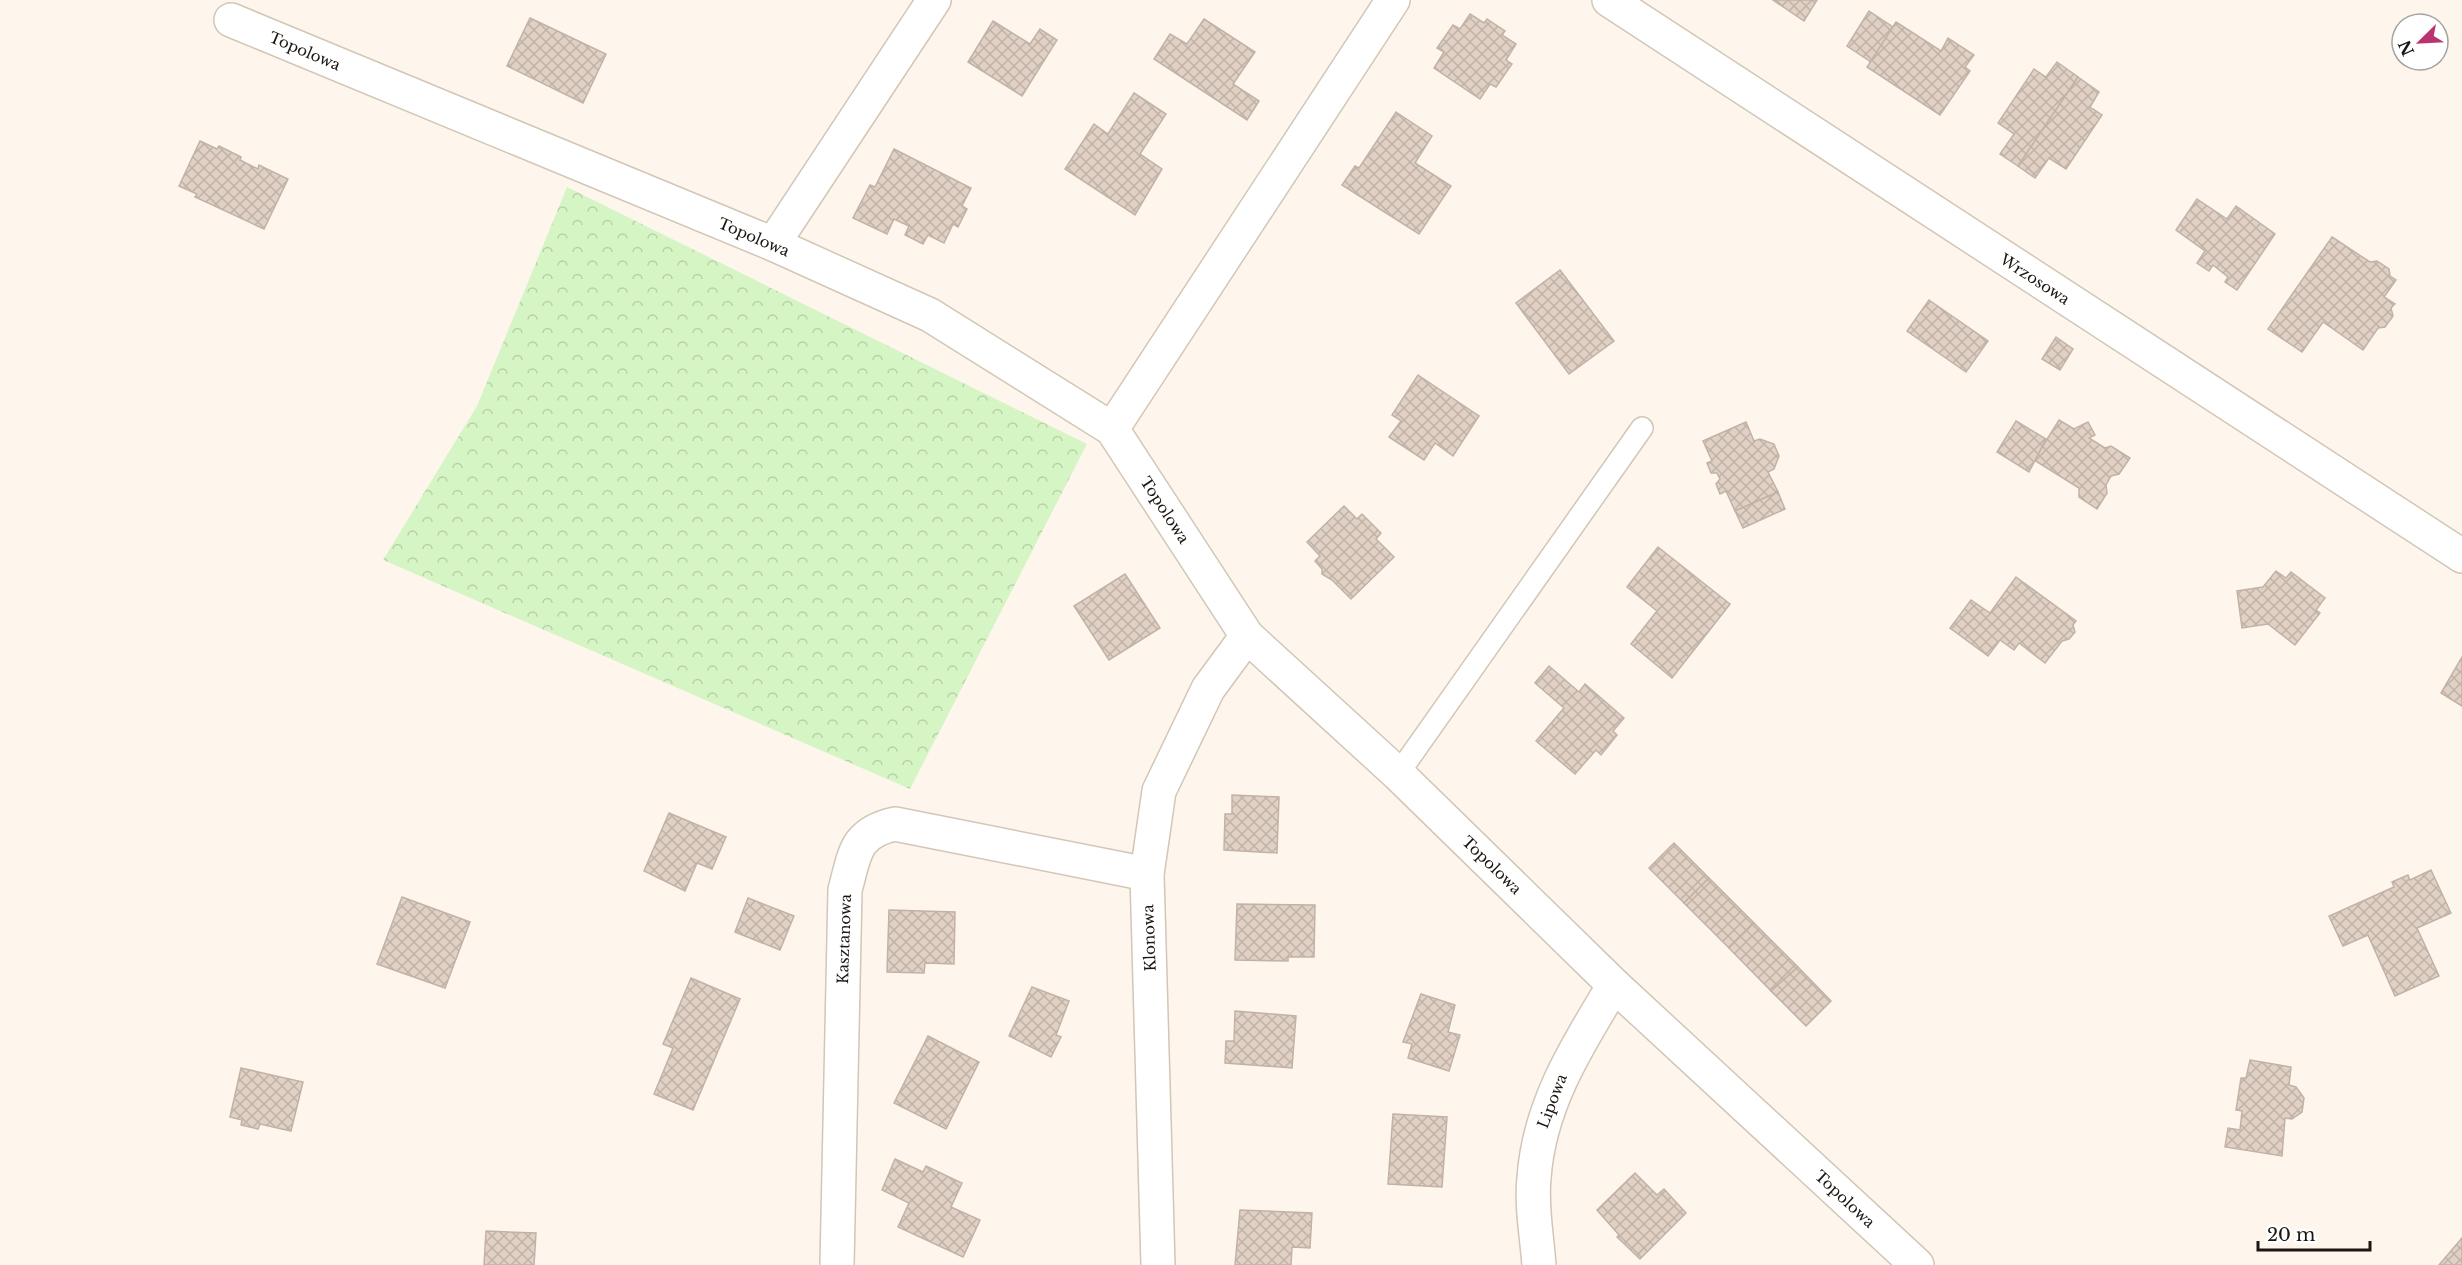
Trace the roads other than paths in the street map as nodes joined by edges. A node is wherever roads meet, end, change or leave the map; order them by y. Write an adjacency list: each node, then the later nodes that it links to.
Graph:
1 (934, 0): 5 (street)
2 (1393, 0): 7 (street)
3 (1609, 0): 8 (street, Wrzosowa)
4 (231, 20): 5 (street, Topolowa)
5 (773, 244): 7 (street, Topolowa)
6 (1641, 428): 10 (lane)
7 (1112, 429): 9 (street, Topolowa)
8 (2462, 556)
9 (1247, 636): 10 (street, Topolowa); 11 (street, Klonowa)
10 (1398, 774): 12 (street, Topolowa)
11 (1147, 874): 13 (street, Kasztanowa); 14 (street, Klonowa)
12 (1614, 985): 15 (street, Lipowa); 16 (street, Topolowa)
13 (837, 1265)
14 (1158, 1265)
15 (1539, 1265)
16 (1917, 1265)

